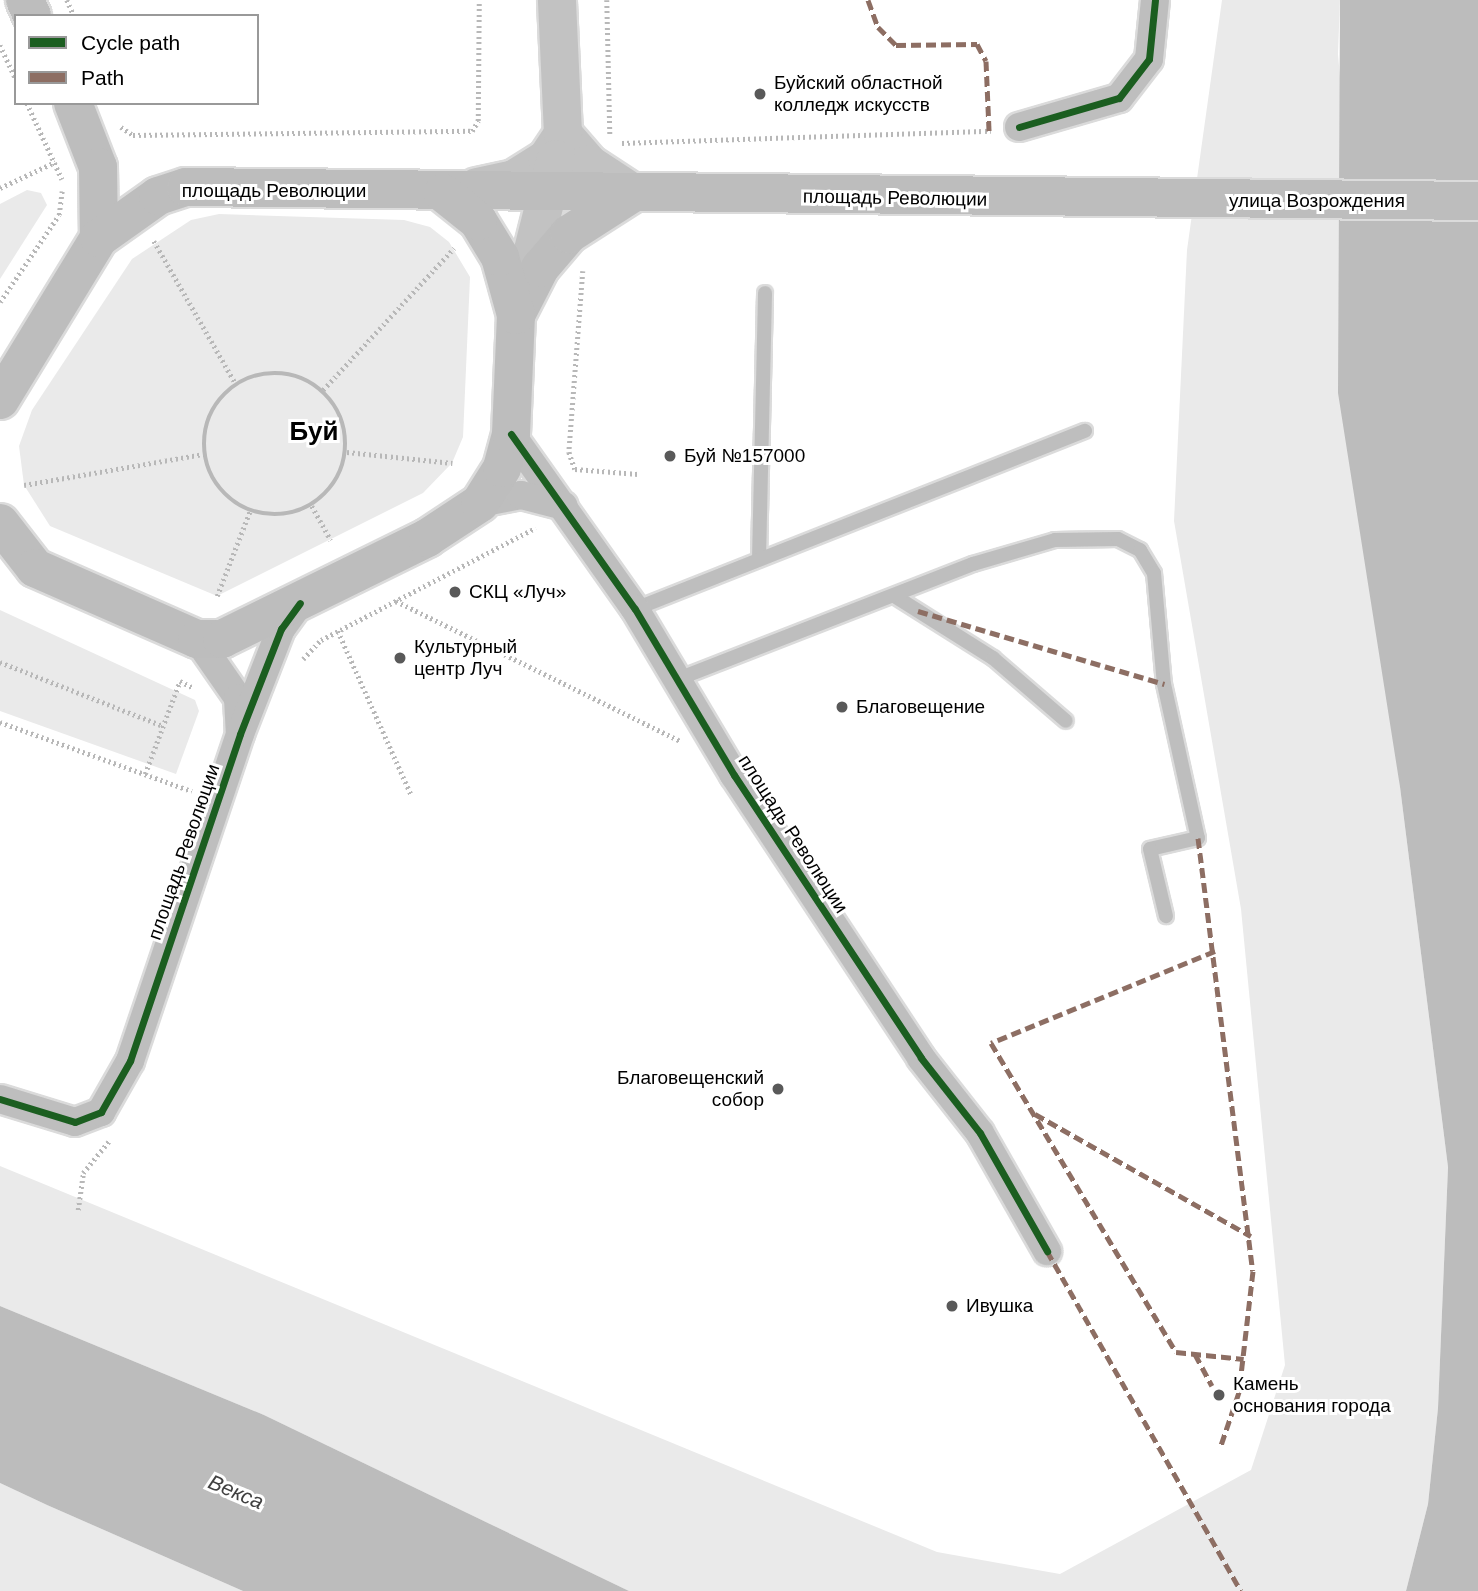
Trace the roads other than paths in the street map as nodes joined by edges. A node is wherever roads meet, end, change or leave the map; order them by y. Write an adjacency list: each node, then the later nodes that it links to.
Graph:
1 (557, 0): 5 (main road, площадь Революции)
2 (1155, 0): 4 (street)
3 (75, 105): 6 (main road)
4 (1019, 127)
5 (563, 134): 8 (main road); 9 (main road, площадь Революции); 10 (main road)
6 (107, 137): 7 (main road); 13 (main road)
7 (186, 187): 8 (main road, площадь Революции); 13 (main road, площадь Революции)
8 (443, 193): 9 (main road, площадь Революции); 15 (main road, площадь Революции)
9 (547, 194): 10 (main road, площадь Революции); 15 (main road, площадь Революции)
10 (633, 194): 12 (main road, площадь Революции); 15 (main road, площадь Революции)
11 (1478, 201): 12 (main road, улица Возрождения)
12 (1157, 202)
13 (99, 238): 16 (main road, площадь Революции)
14 (765, 293): 23 (lane)
15 (516, 315): 18 (main road, площадь Революции)
16 (0, 400)
17 (1085, 431): 23 (lane)
18 (511, 434): 19 (main road, площадь Революции); 20 (street, площадь Революции)
19 (480, 503): 20 (street, площадь Революции); 26 (main road, площадь Революции)
20 (555, 514): 27 (street, площадь Революции)
21 (0, 523): 24 (main road)
22 (0, 556): 24 (street)
23 (759, 559): 27 (lane)
24 (35, 568): 28 (main road)
25 (896, 597): 29 (lane); 30 (lane); 32 (lane)
26 (300, 603): 28 (main road, площадь Революции); 31 (street, площадь Революции)
27 (635, 609): 29 (street, площадь Революции)
28 (197, 639): 31 (street, площадь Революции)
29 (678, 678): 34 (street, площадь Революции)
30 (1066, 721)
31 (240, 734): 33 (street, площадь Революции)
32 (1166, 916)
33 (0, 1099)
34 (1047, 1251)

